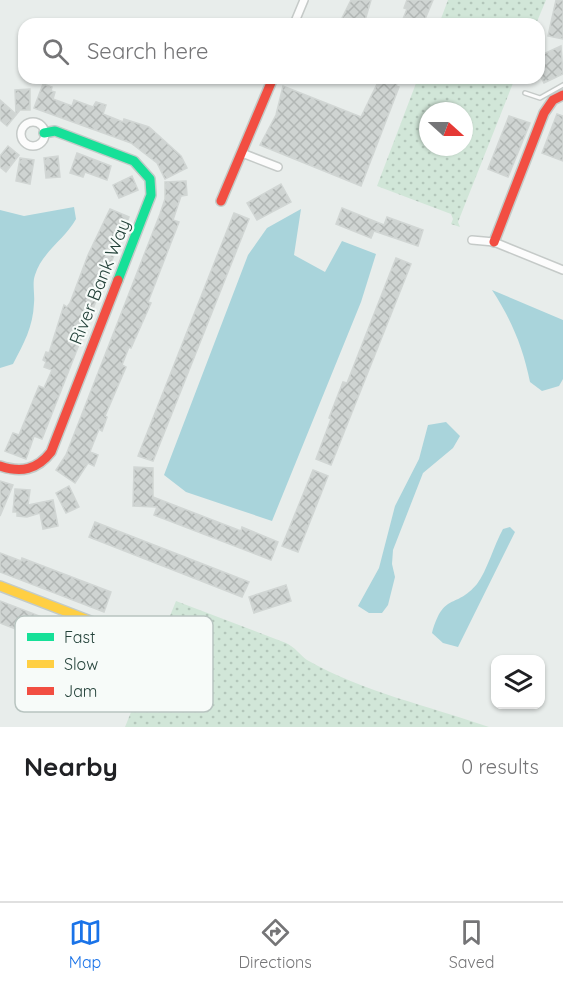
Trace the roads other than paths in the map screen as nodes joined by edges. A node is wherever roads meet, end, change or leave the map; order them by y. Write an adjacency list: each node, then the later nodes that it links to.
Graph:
1 (304, 0): 2 (street)
2 (296, 18)
3 (271, 84): 10 (street)
4 (563, 85): 6 (lane)
5 (525, 93): 6 (lane)
6 (545, 93): 8 (lane)
7 (563, 94): 8 (street)
8 (552, 102): 14 (street)
9 (44, 133): 16 (street, River Bank Way)
10 (242, 153): 11 (street); 12 (street)
11 (278, 167)
12 (221, 201)
13 (472, 240): 14 (street)
14 (494, 242): 15 (street)
15 (563, 270)
16 (0, 466)
17 (0, 586): 18 (street)
18 (78, 616)

